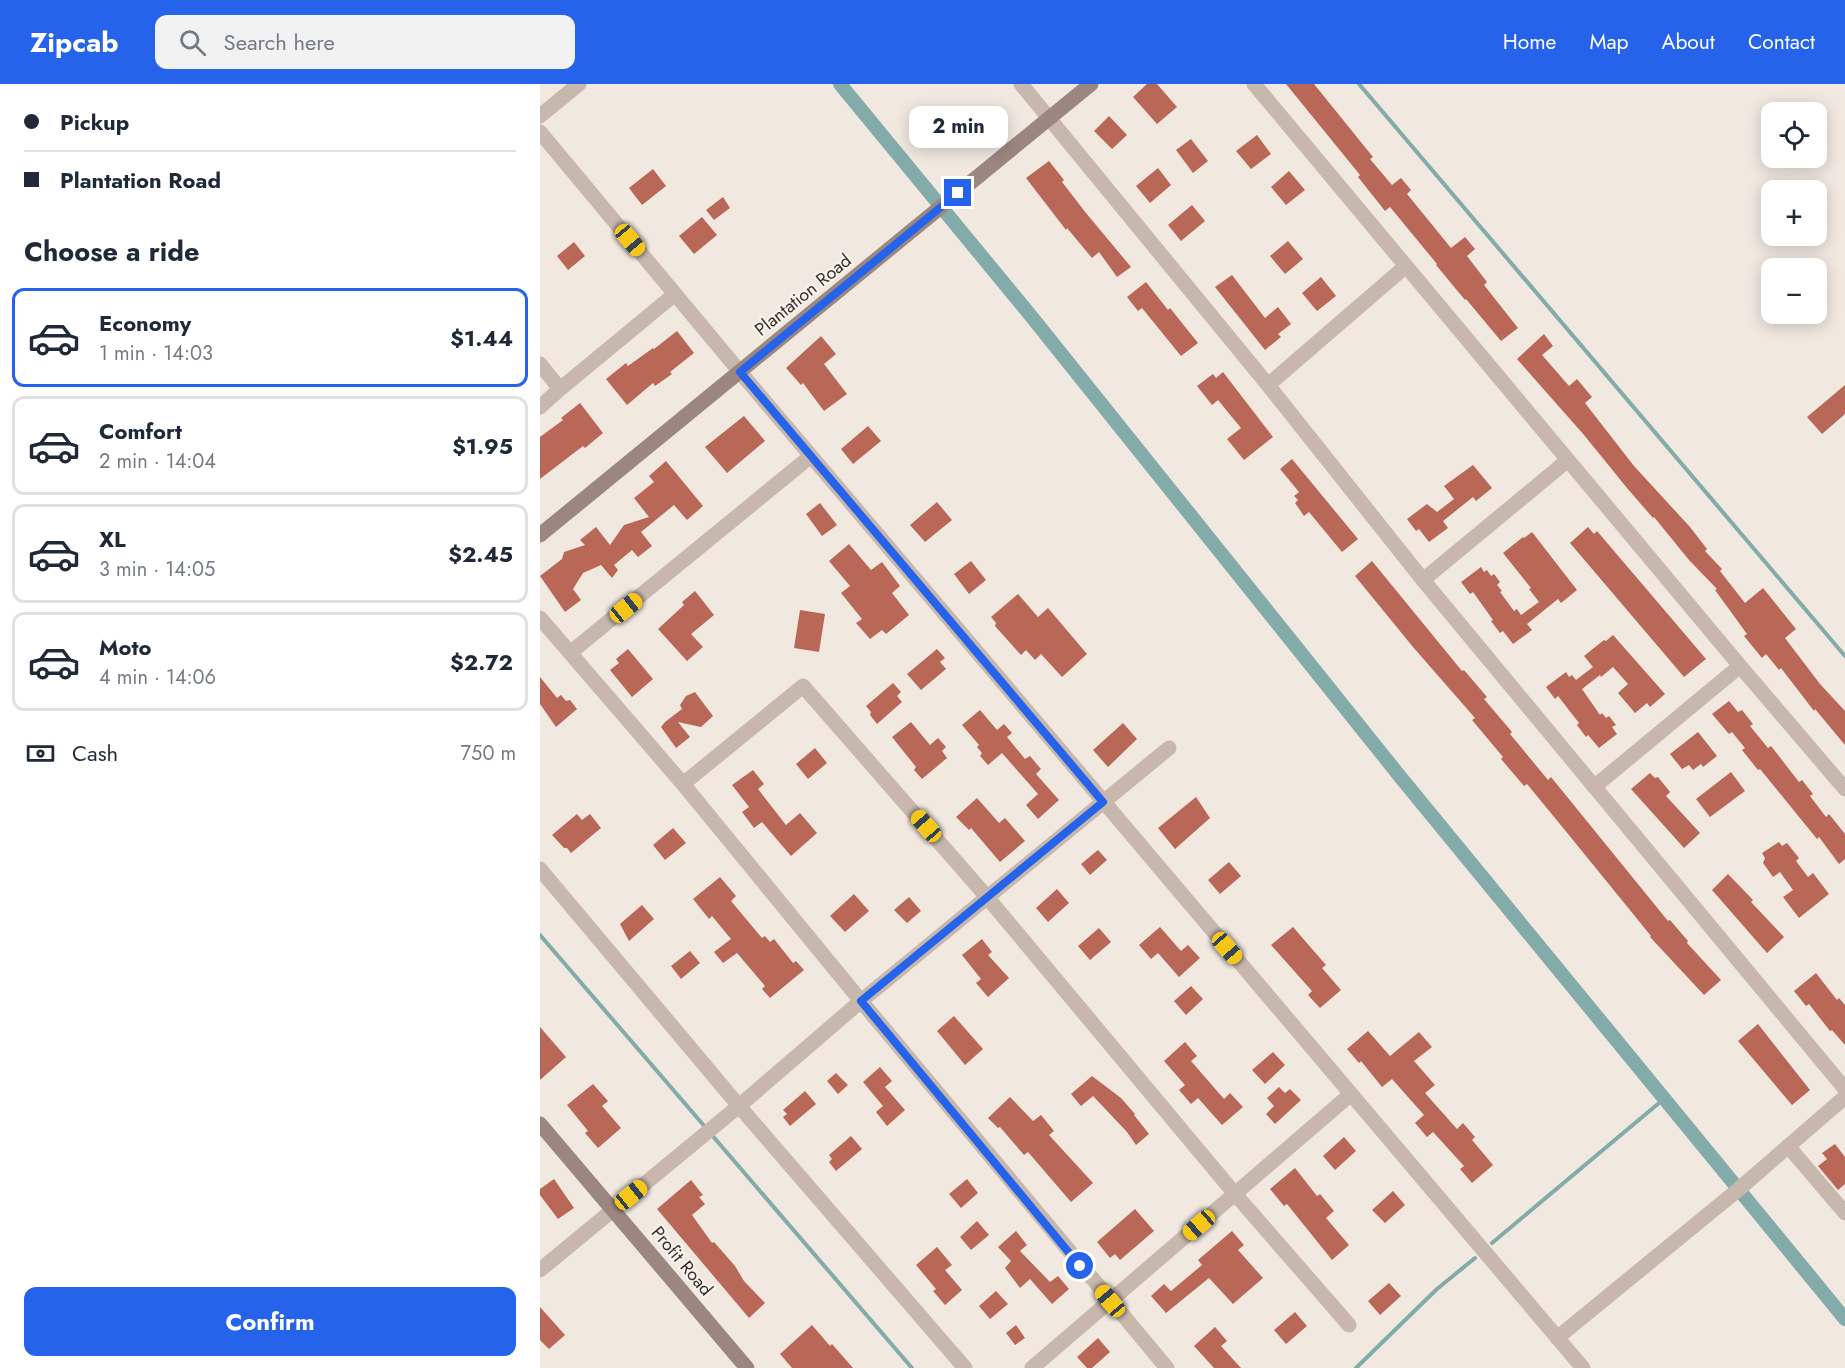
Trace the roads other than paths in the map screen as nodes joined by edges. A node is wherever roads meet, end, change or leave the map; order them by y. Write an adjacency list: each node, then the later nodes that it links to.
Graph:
1 (579, 84): 5 (street)
2 (1021, 84): 6 (street)
3 (1091, 84): 6 (street, Plantation Road)
4 (1254, 84): 8 (street)
5 (540, 116)
6 (1049, 118): 11 (street, Plantation Road); 12 (street)
7 (540, 132): 9 (street)
8 (1406, 266): 12 (street); 16 (street)
9 (675, 294): 11 (street); 13 (street)
10 (540, 364): 13 (street)
11 (740, 372): 15 (street); 17 (street, Plantation Road)
12 (1268, 385): 18 (street)
13 (560, 389): 14 (street)
14 (540, 406)
15 (811, 456): 20 (street); 26 (street)
16 (1568, 460): 18 (street); 21 (street)
17 (540, 535)
18 (1423, 580): 24 (street)
19 (540, 618): 20 (street)
20 (570, 653): 23 (street)
21 (1740, 666): 24 (street); 25 (street)
22 (1169, 748): 26 (street)
23 (683, 784): 28 (street); 29 (street)
24 (1594, 787): 30 (street)
25 (1845, 789)
26 (1103, 802): 28 (street); 31 (street)
27 (540, 869): 33 (street)
28 (987, 897): 29 (street); 36 (street)
29 (861, 1001): 33 (street); 40 (street)
30 (1845, 1089)
31 (1351, 1094): 36 (street); 42 (street)
32 (1845, 1097): 35 (street)
33 (739, 1106): 37 (street); 44 (street)
34 (540, 1124): 37 (street, Profit Road)
35 (1788, 1146): 38 (street); 42 (street)
36 (1235, 1194): 40 (street); 41 (street)
37 (613, 1210): 39 (street); 43 (street, Profit Road)
38 (1845, 1213)
39 (540, 1270)
40 (1110, 1301): 45 (street); 46 (street)
41 (1349, 1325)
42 (1557, 1338): 47 (street)
43 (747, 1368)
44 (965, 1368)
45 (1032, 1368)
46 (1167, 1368)
47 (1583, 1368)

